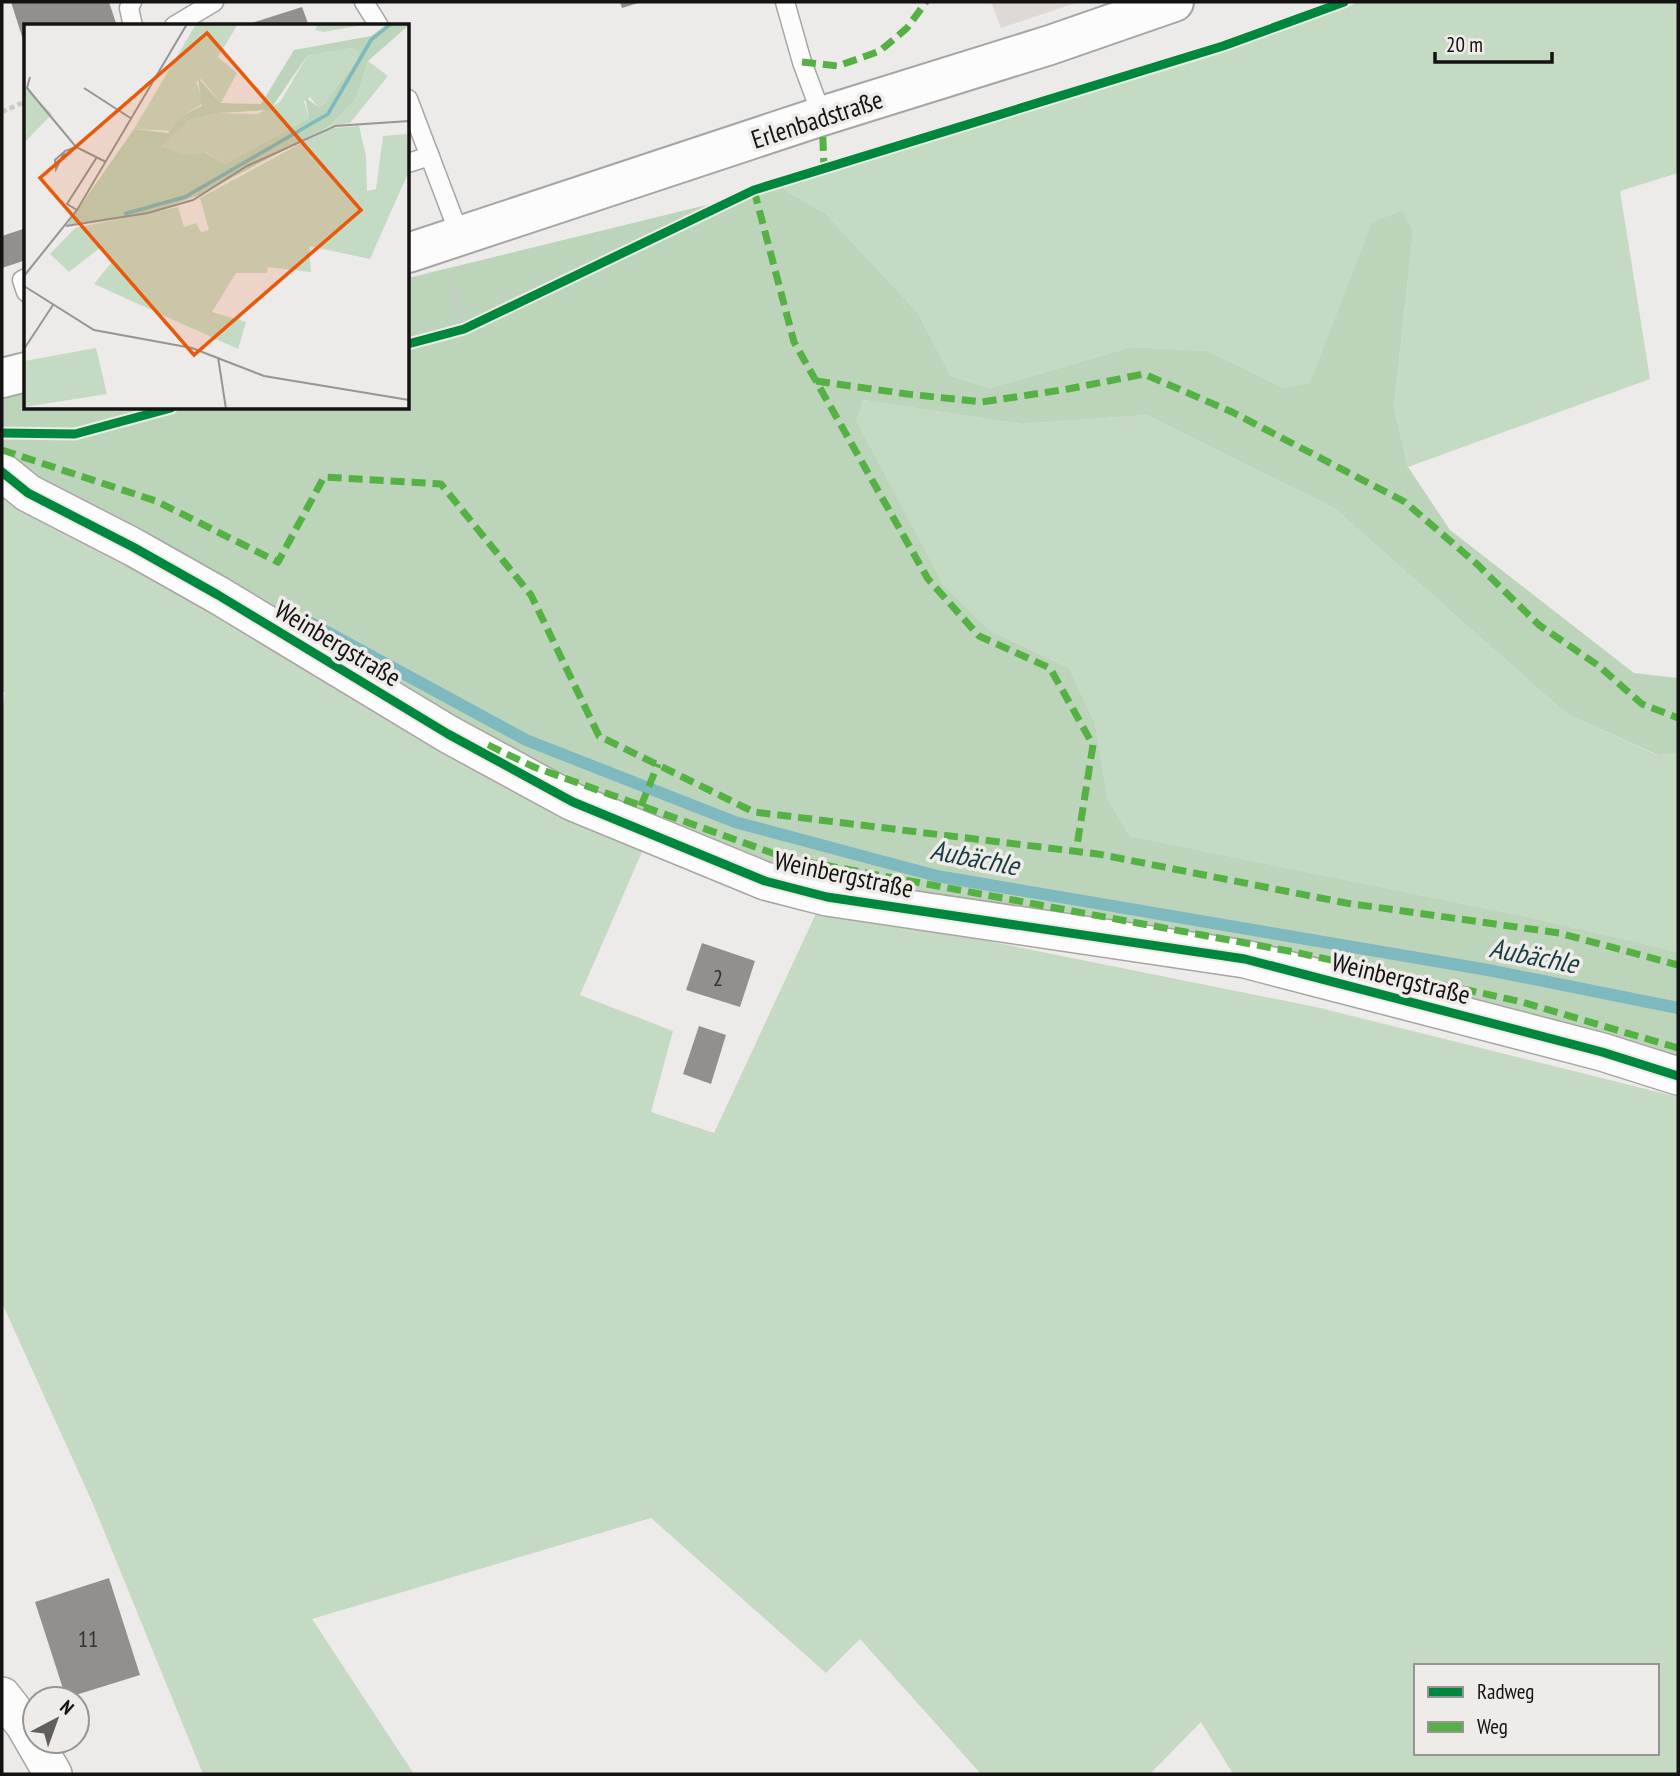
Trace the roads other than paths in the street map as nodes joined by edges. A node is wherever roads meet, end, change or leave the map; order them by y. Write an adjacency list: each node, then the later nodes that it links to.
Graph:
1 (132, 2): 6 (lane)
2 (214, 2): 7 (lane)
3 (364, 2): 8 (lane)
4 (785, 2): 10 (lane)
5 (1174, 2): 10 (main road, Erlenbadstraße)
6 (133, 24)
7 (176, 24)
8 (378, 24)
9 (410, 104): 11 (lane)
10 (822, 116): 13 (main road, Erlenbadstraße)
11 (430, 156): 12 (lane); 13 (lane)
12 (410, 162)
13 (435, 243)
14 (24, 372): 15 (main road)
15 (2, 378)
16 (7, 477): 17 (street, Weinbergstraße)
17 (1678, 1076)
18 (2, 1696): 19 (street)
19 (52, 1774)

